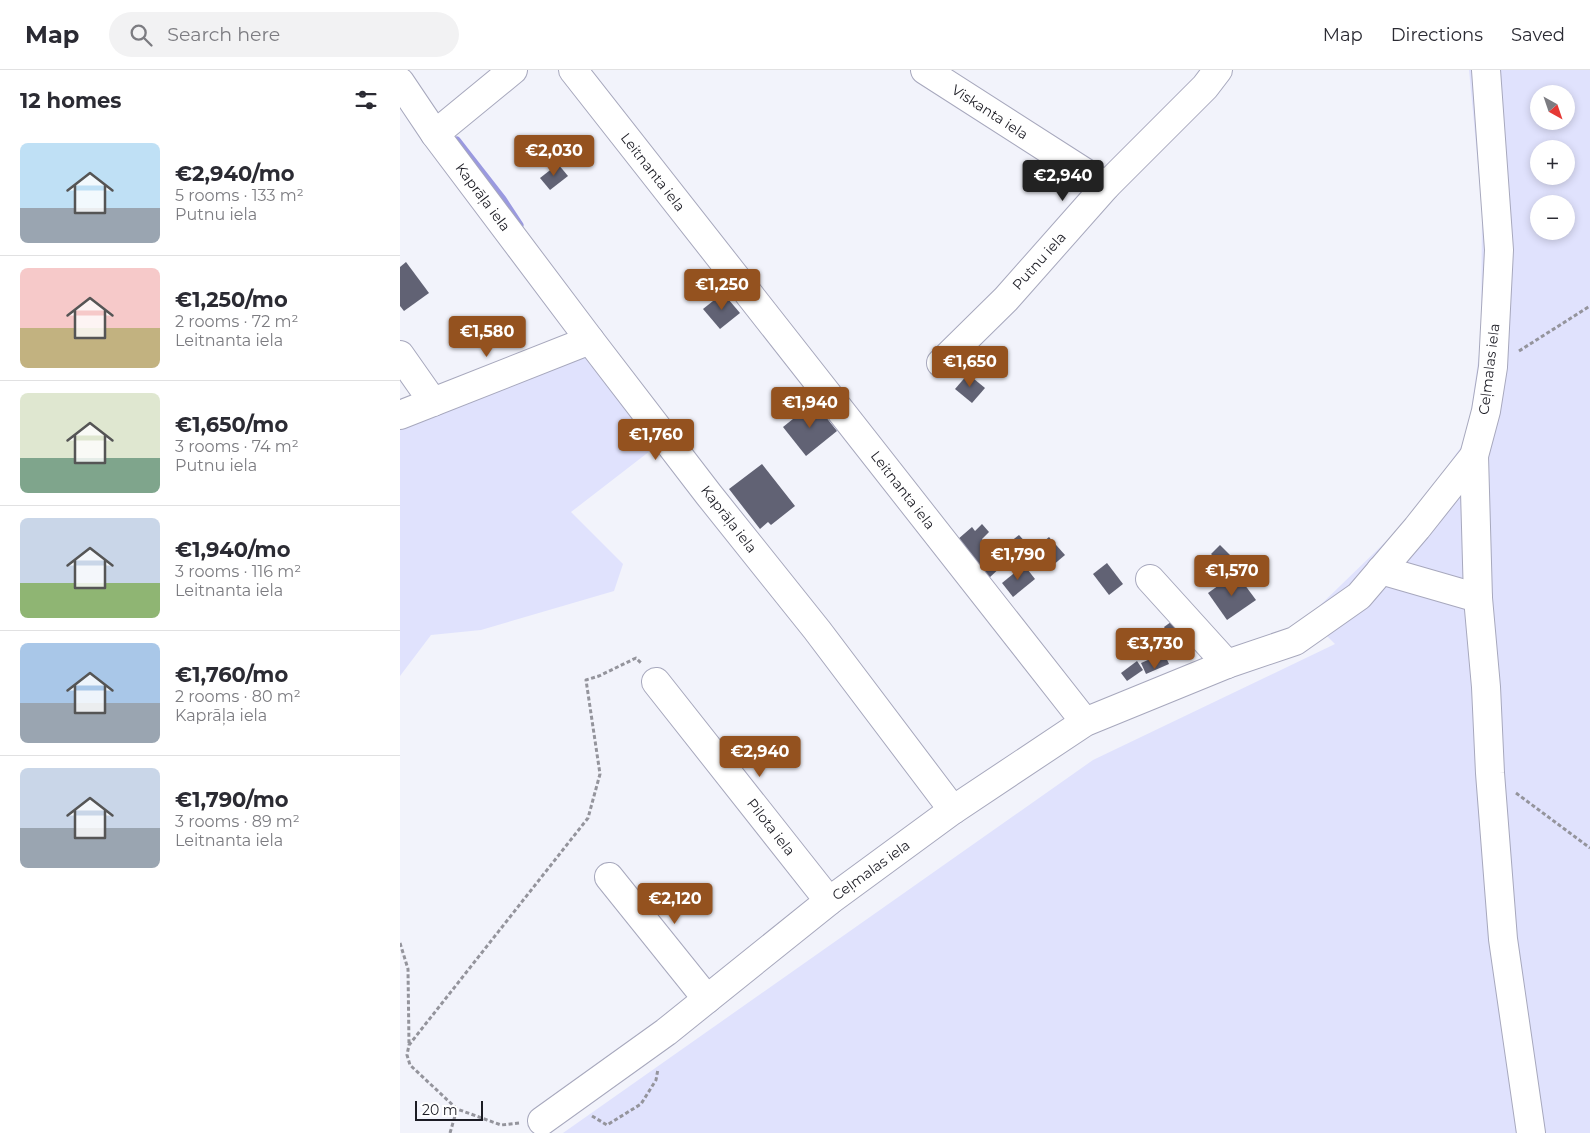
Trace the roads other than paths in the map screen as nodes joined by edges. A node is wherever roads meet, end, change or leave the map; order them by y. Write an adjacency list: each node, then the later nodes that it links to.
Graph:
1 (513, 70): 7 (street)
2 (573, 70): 20 (street, Leitnanta iela)
3 (924, 70): 8 (street, Viskanta iela)
4 (1218, 70): 8 (street, Putnu iela)
5 (1486, 70): 14 (street, Ceļmalas iela)
6 (400, 82): 7 (street, Kaprāļa iela)
7 (435, 134): 9 (street, Kaprāļa iela)
8 (1106, 186): 11 (street, Putnu iela)
9 (590, 340): 12 (street); 21 (street, Kaprāļa iela)
10 (400, 355): 12 (street)
11 (941, 362)
12 (433, 402): 13 (street)
13 (400, 416)
14 (1474, 456): 15 (street, Ceļmalas iela); 17 (street)
15 (1381, 570): 17 (street); 18 (street, Ceļmalas iela)
16 (1150, 579): 18 (street)
17 (1478, 598): 26 (street)
18 (1227, 664): 20 (street, Ceļmalas iela)
19 (656, 682): 23 (street, Pilota iela)
20 (1085, 722): 21 (street, Ceļmalas iela)
21 (952, 810): 23 (street, Ceļmalas iela)
22 (609, 877): 24 (street)
23 (829, 901): 24 (street, Ceļmalas iela)
24 (707, 999): 25 (street, Ceļmalas iela)
25 (542, 1121)
26 (1531, 1133)

